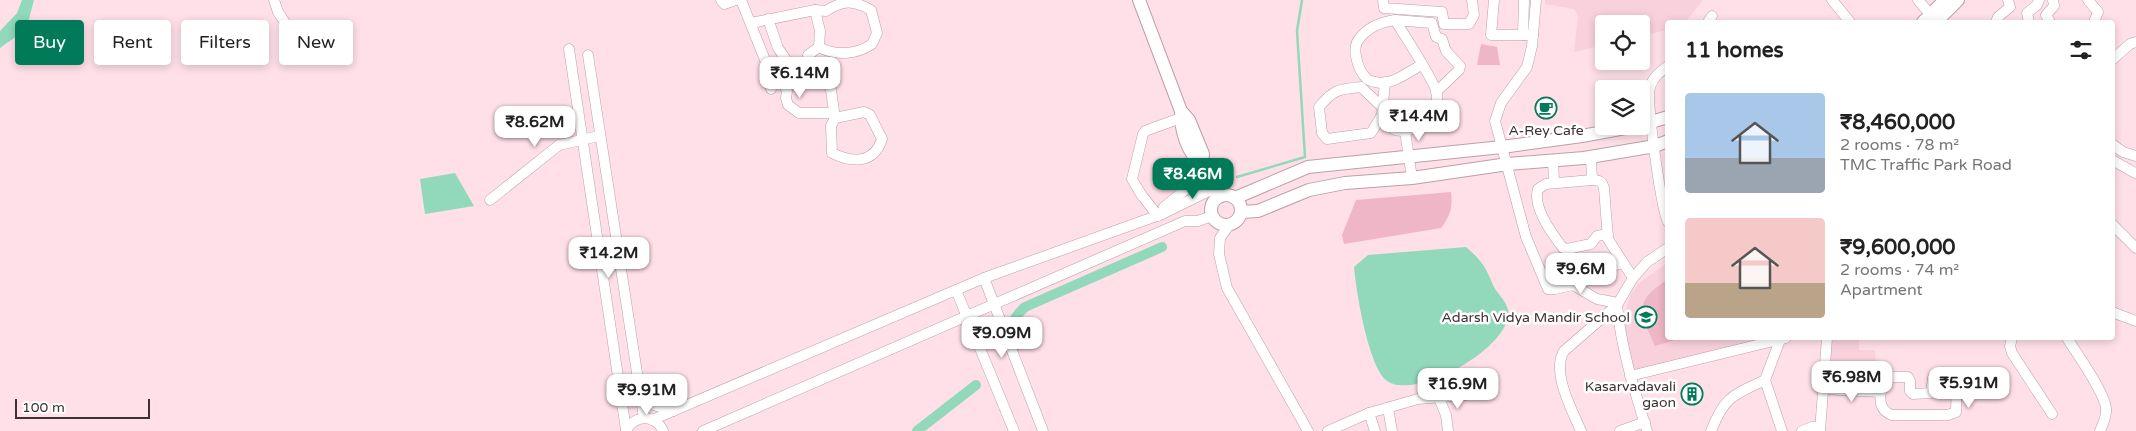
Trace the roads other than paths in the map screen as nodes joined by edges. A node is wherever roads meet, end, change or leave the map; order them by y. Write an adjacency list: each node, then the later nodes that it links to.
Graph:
1 (274, 0): 20 (street)
2 (721, 0): 3 (street)
3 (736, 0)
4 (741, 0): 29 (street)
5 (1139, 0): 49 (street)
6 (1383, 0): 7 (street)
7 (1472, 0)
8 (1494, 0): 31 (street)
9 (1536, 0): 31 (street)
10 (1832, 0): 23 (street)
11 (1918, 0): 24 (street)
12 (1945, 0): 24 (street)
13 (1958, 0): 24 (street)
14 (2008, 0): 25 (street)
15 (2039, 0): 26 (street)
16 (2053, 0): 27 (street)
17 (2088, 0): 28 (street)
18 (1524, 1): 31 (street)
19 (815, 10): 21 (street); 33 (street); 33 (street)
20 (283, 20)
21 (768, 20): 29 (street); 38 (street)
22 (1396, 20): 40 (street); 42 (street); 46 (street)
23 (1848, 20)
24 (1935, 20)
25 (1997, 20)
26 (2029, 20)
27 (2049, 20)
28 (2095, 20)
29 (751, 23): 37 (street)
30 (2136, 34): 32 (street)
31 (1528, 35): 60 (street)
32 (2133, 43): 36 (street)
33 (819, 47): 39 (street)
34 (569, 49): 57 (street)
35 (588, 55): 55 (street)
36 (2115, 58)
37 (767, 65): 38 (street); 45 (street)
38 (785, 65): 39 (street); 48 (street)
39 (808, 65): 48 (street)
40 (1422, 65): 43 (street); 46 (street)
41 (1665, 68): 44 (street)
42 (1363, 82): 43 (street); 47 (street); 47 (street)
43 (1385, 82): 47 (street)
44 (1650, 88)
45 (771, 89)
46 (1436, 92): 53 (street)
47 (1382, 111): 53 (street)
48 (834, 115): 48 (street)
49 (1182, 115): 67 (street); 78 (street)
50 (1665, 118): 51 (street)
51 (1650, 123)
52 (1650, 129): 58 (street)
53 (1405, 131): 62 (street)
54 (1595, 134): 56 (street)
55 (600, 136): 57 (street); 104 (street)
56 (1582, 136): 60 (street); 63 (street)
57 (582, 140): 74 (street); 115 (street)
58 (1661, 143): 63 (street); 76 (street)
59 (2115, 146): 61 (street)
60 (1502, 147): 62 (street); 66 (street)
61 (2136, 156)
62 (1410, 158): 69 (street); 73 (street)
63 (1587, 158): 64 (street); 70 (street)
64 (1553, 160): 66 (street); 71 (street)
65 (2115, 162): 68 (street)
66 (1508, 164): 69 (street); 89 (street)
67 (1204, 169): 72 (street); 78 (street)
68 (2135, 173)
69 (1412, 178): 77 (street)
70 (1592, 180): 71 (street); 83 (street)
71 (1554, 183): 83 (street)
72 (1218, 192): 73 (street); 75 (street); 79 (street)
73 (1235, 198): 77 (street)
74 (490, 200)
75 (1181, 206): 78 (street); 80 (street)
76 (1665, 210)
77 (1241, 212): 81 (street)
78 (1160, 215): 87 (street)
79 (1212, 216): 80 (street); 81 (street)
80 (1185, 221): 91 (street)
81 (1229, 225): 120 (street)
82 (2115, 227): 84 (street)
83 (1608, 234): 86 (street)
84 (2136, 248)
85 (1665, 250): 88 (street)
86 (1622, 263): 88 (street); 89 (street)
87 (984, 278): 90 (street); 91 (street)
88 (1633, 278): 92 (street)
89 (1574, 285): 92 (street)
90 (956, 290): 94 (street); 109 (street)
91 (993, 303): 94 (street); 119 (street)
92 (1617, 305): 101 (street); 125 (street)
93 (2115, 313): 95 (street)
94 (966, 315): 117 (street); 118 (street)
95 (2136, 321)
96 (1775, 340): 101 (street)
97 (1782, 340): 102 (street)
98 (1827, 340): 103 (street)
99 (2012, 340): 111 (street)
100 (2069, 340): 130 (street)
101 (1630, 376): 113 (street)
102 (1765, 380): 127 (street); 128 (street)
103 (1823, 389): 105 (street); 114 (street)
104 (640, 390): 109 (street); 112 (street)
105 (1881, 392): 105 (street)
106 (1466, 395): 107 (street)
107 (1439, 398): 108 (street); 124 (street)
108 (1388, 408): 110 (street); 123 (street)
109 (673, 411): 112 (street)
110 (1369, 413): 121 (street); 122 (street)
111 (2052, 414)
112 (648, 419): 115 (street); 116 (street)
113 (1646, 427): 126 (street)
114 (1820, 429): 129 (street)
115 (626, 431)
116 (663, 431)
117 (703, 431)
118 (1014, 431)
119 (1043, 431)
120 (1308, 431)
121 (1328, 431)
122 (1375, 431)
123 (1392, 431)
124 (1448, 431)
125 (1581, 431)
126 (1620, 431)
127 (1711, 431)
128 (1782, 431)
129 (1802, 431)
130 (2100, 431)

